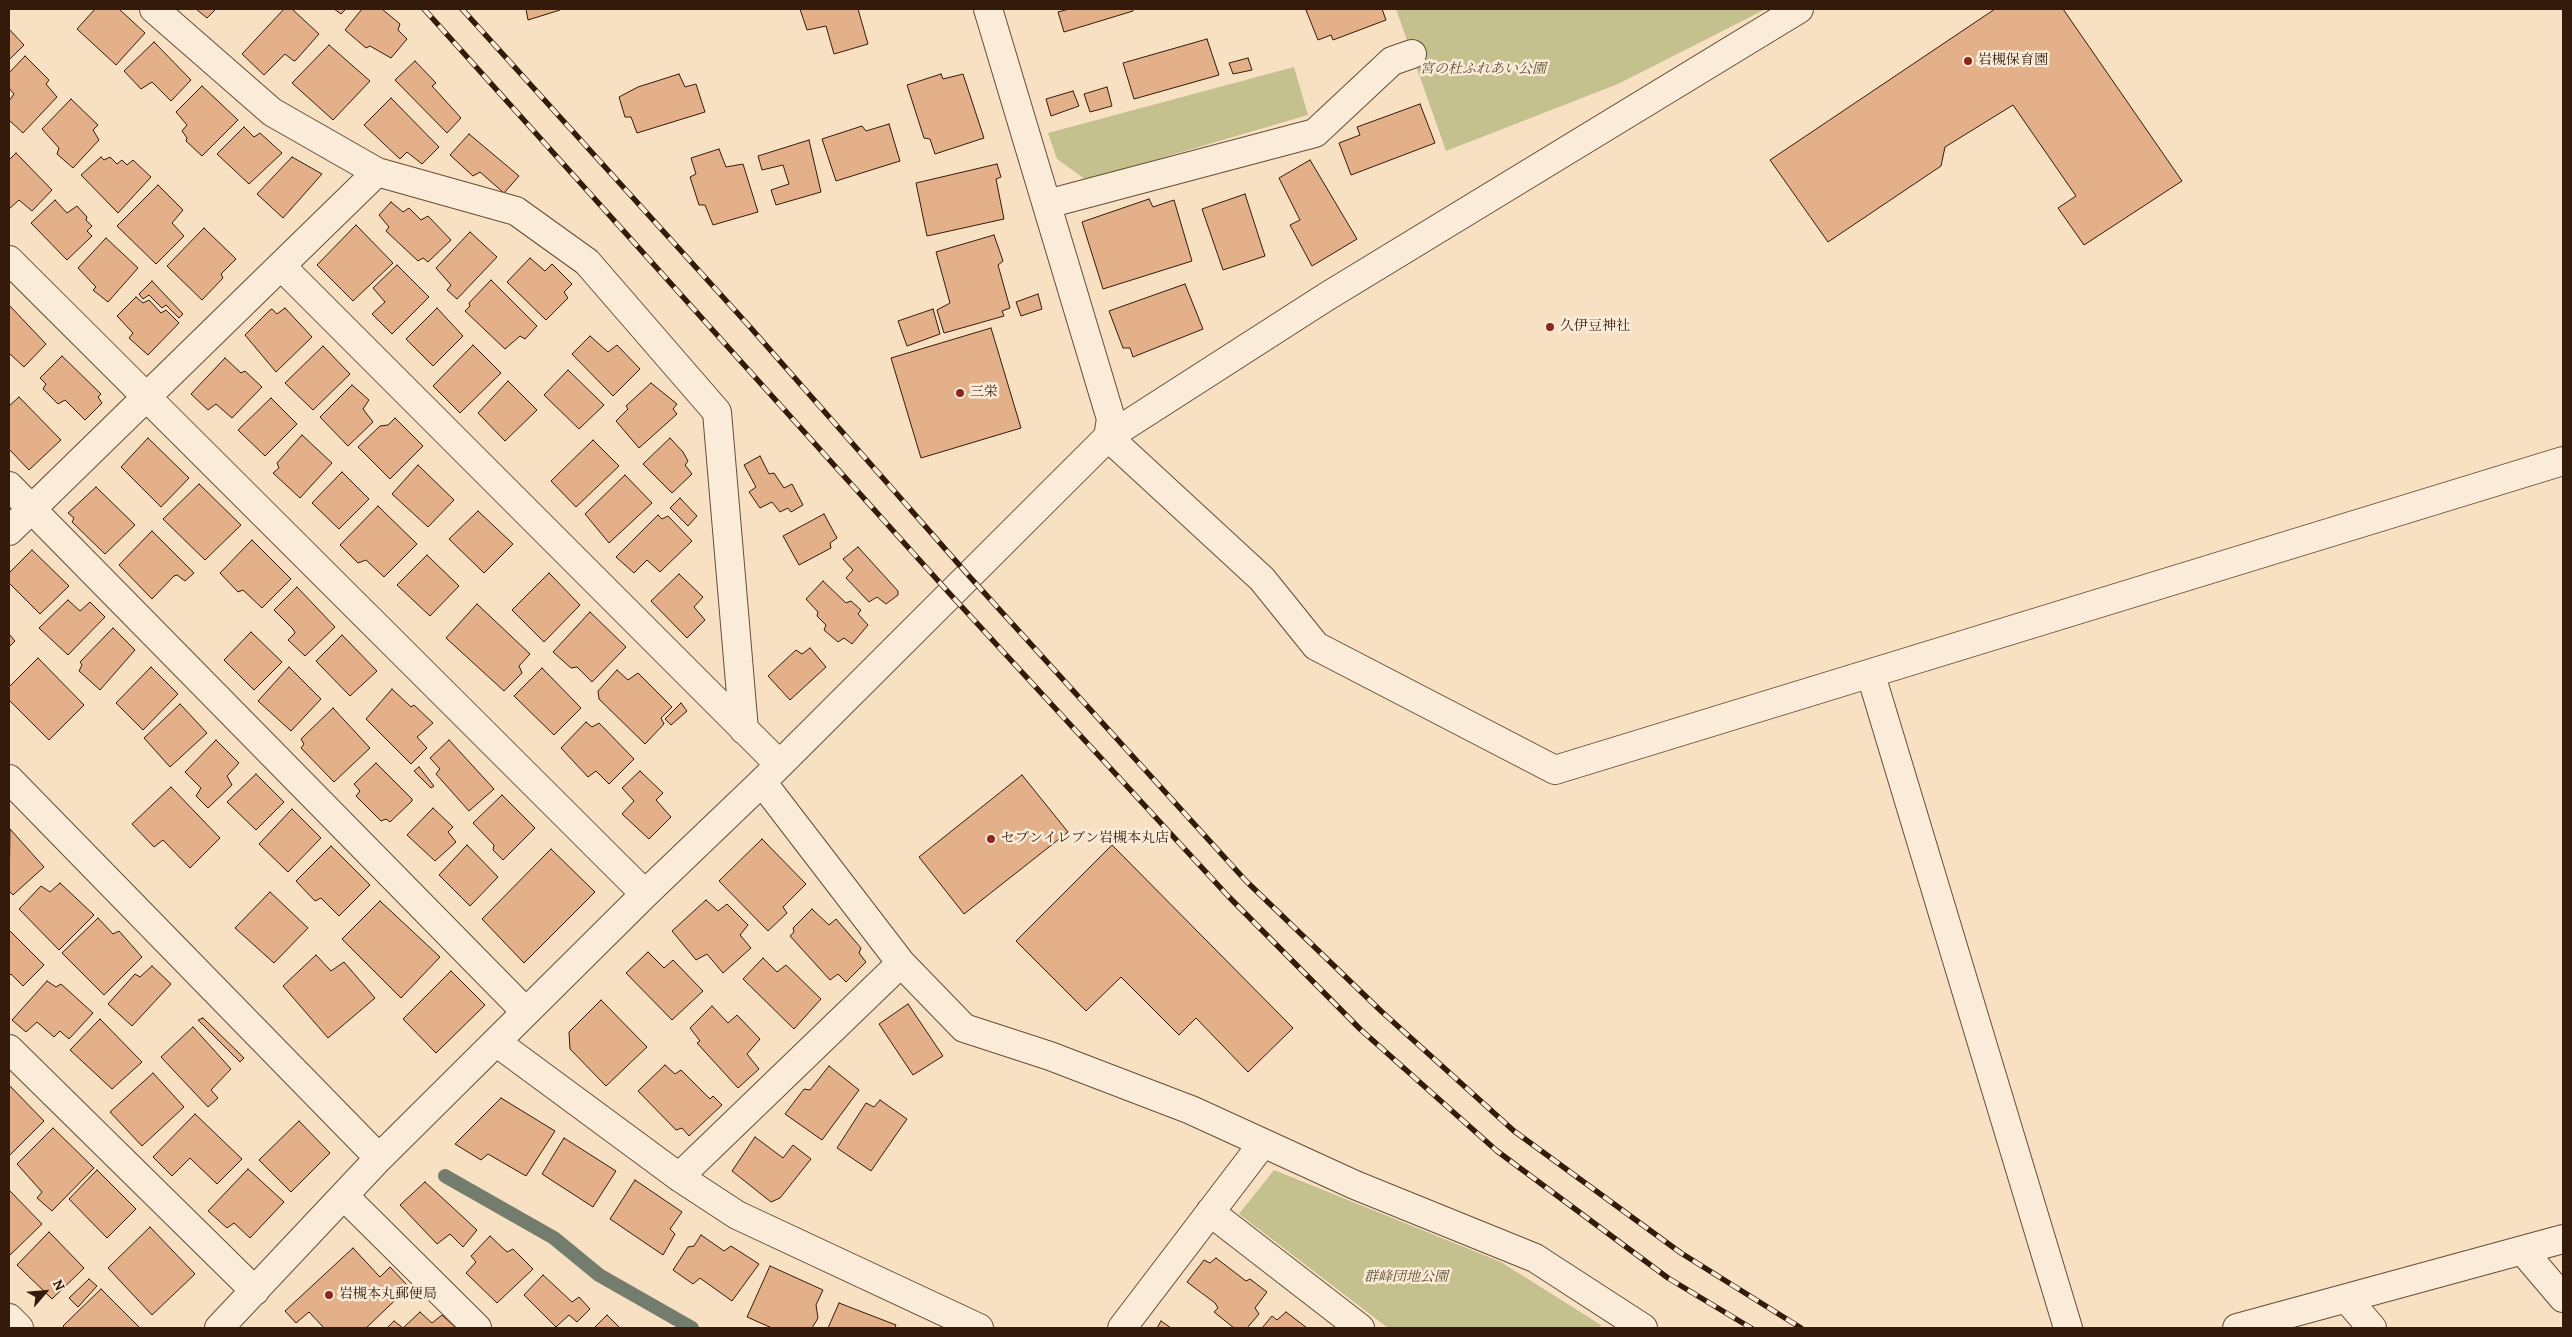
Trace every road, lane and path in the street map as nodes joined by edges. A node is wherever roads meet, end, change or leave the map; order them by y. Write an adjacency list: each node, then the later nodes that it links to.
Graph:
1 (154, 9): 5 (street)
2 (988, 9): 6 (street)
3 (1799, 9): 10 (street)
4 (1412, 54): 6 (street)
5 (377, 172): 8 (street); 16 (street)
6 (1047, 204): 10 (street)
7 (9, 260): 9 (street)
8 (281, 266): 9 (street); 16 (street)
9 (145, 398): 13 (street); 19 (street)
10 (1108, 437): 15 (street); 17 (street)
11 (2563, 461): 15 (street)
12 (9, 486): 13 (street)
13 (32, 508): 14 (street); 21 (street)
14 (9, 531)
15 (1870, 675): 42 (street)
16 (744, 730): 17 (street)
17 (771, 773): 19 (street); 20 (street)
18 (9, 779): 25 (street)
19 (645, 894): 21 (street)
20 (901, 963): 24 (street); 26 (street)
21 (526, 1012): 22 (street)
22 (496, 1042): 25 (street); 26 (street)
23 (9, 1049): 31 (street)
24 (1264, 1143): 28 (street); 41 (street)
25 (379, 1158): 27 (street)
26 (679, 1177): 38 (street)
27 (344, 1196): 31 (street); 37 (street)
28 (1210, 1212): 39 (street); 40 (street)
29 (2563, 1238): 30 (street)
30 (2523, 1251): 32 (street); 33 (street)
31 (255, 1291): 35 (street)
32 (2563, 1298)
33 (2347, 1299): 43 (street); 44 (street)
34 (9, 1318): 36 (street)
35 (222, 1327)
36 (19, 1328)
37 (477, 1328)
38 (979, 1328)
39 (1122, 1328)
40 (1360, 1328)
41 (1643, 1328)
42 (2068, 1328)
43 (2238, 1328)
44 (2372, 1328)

